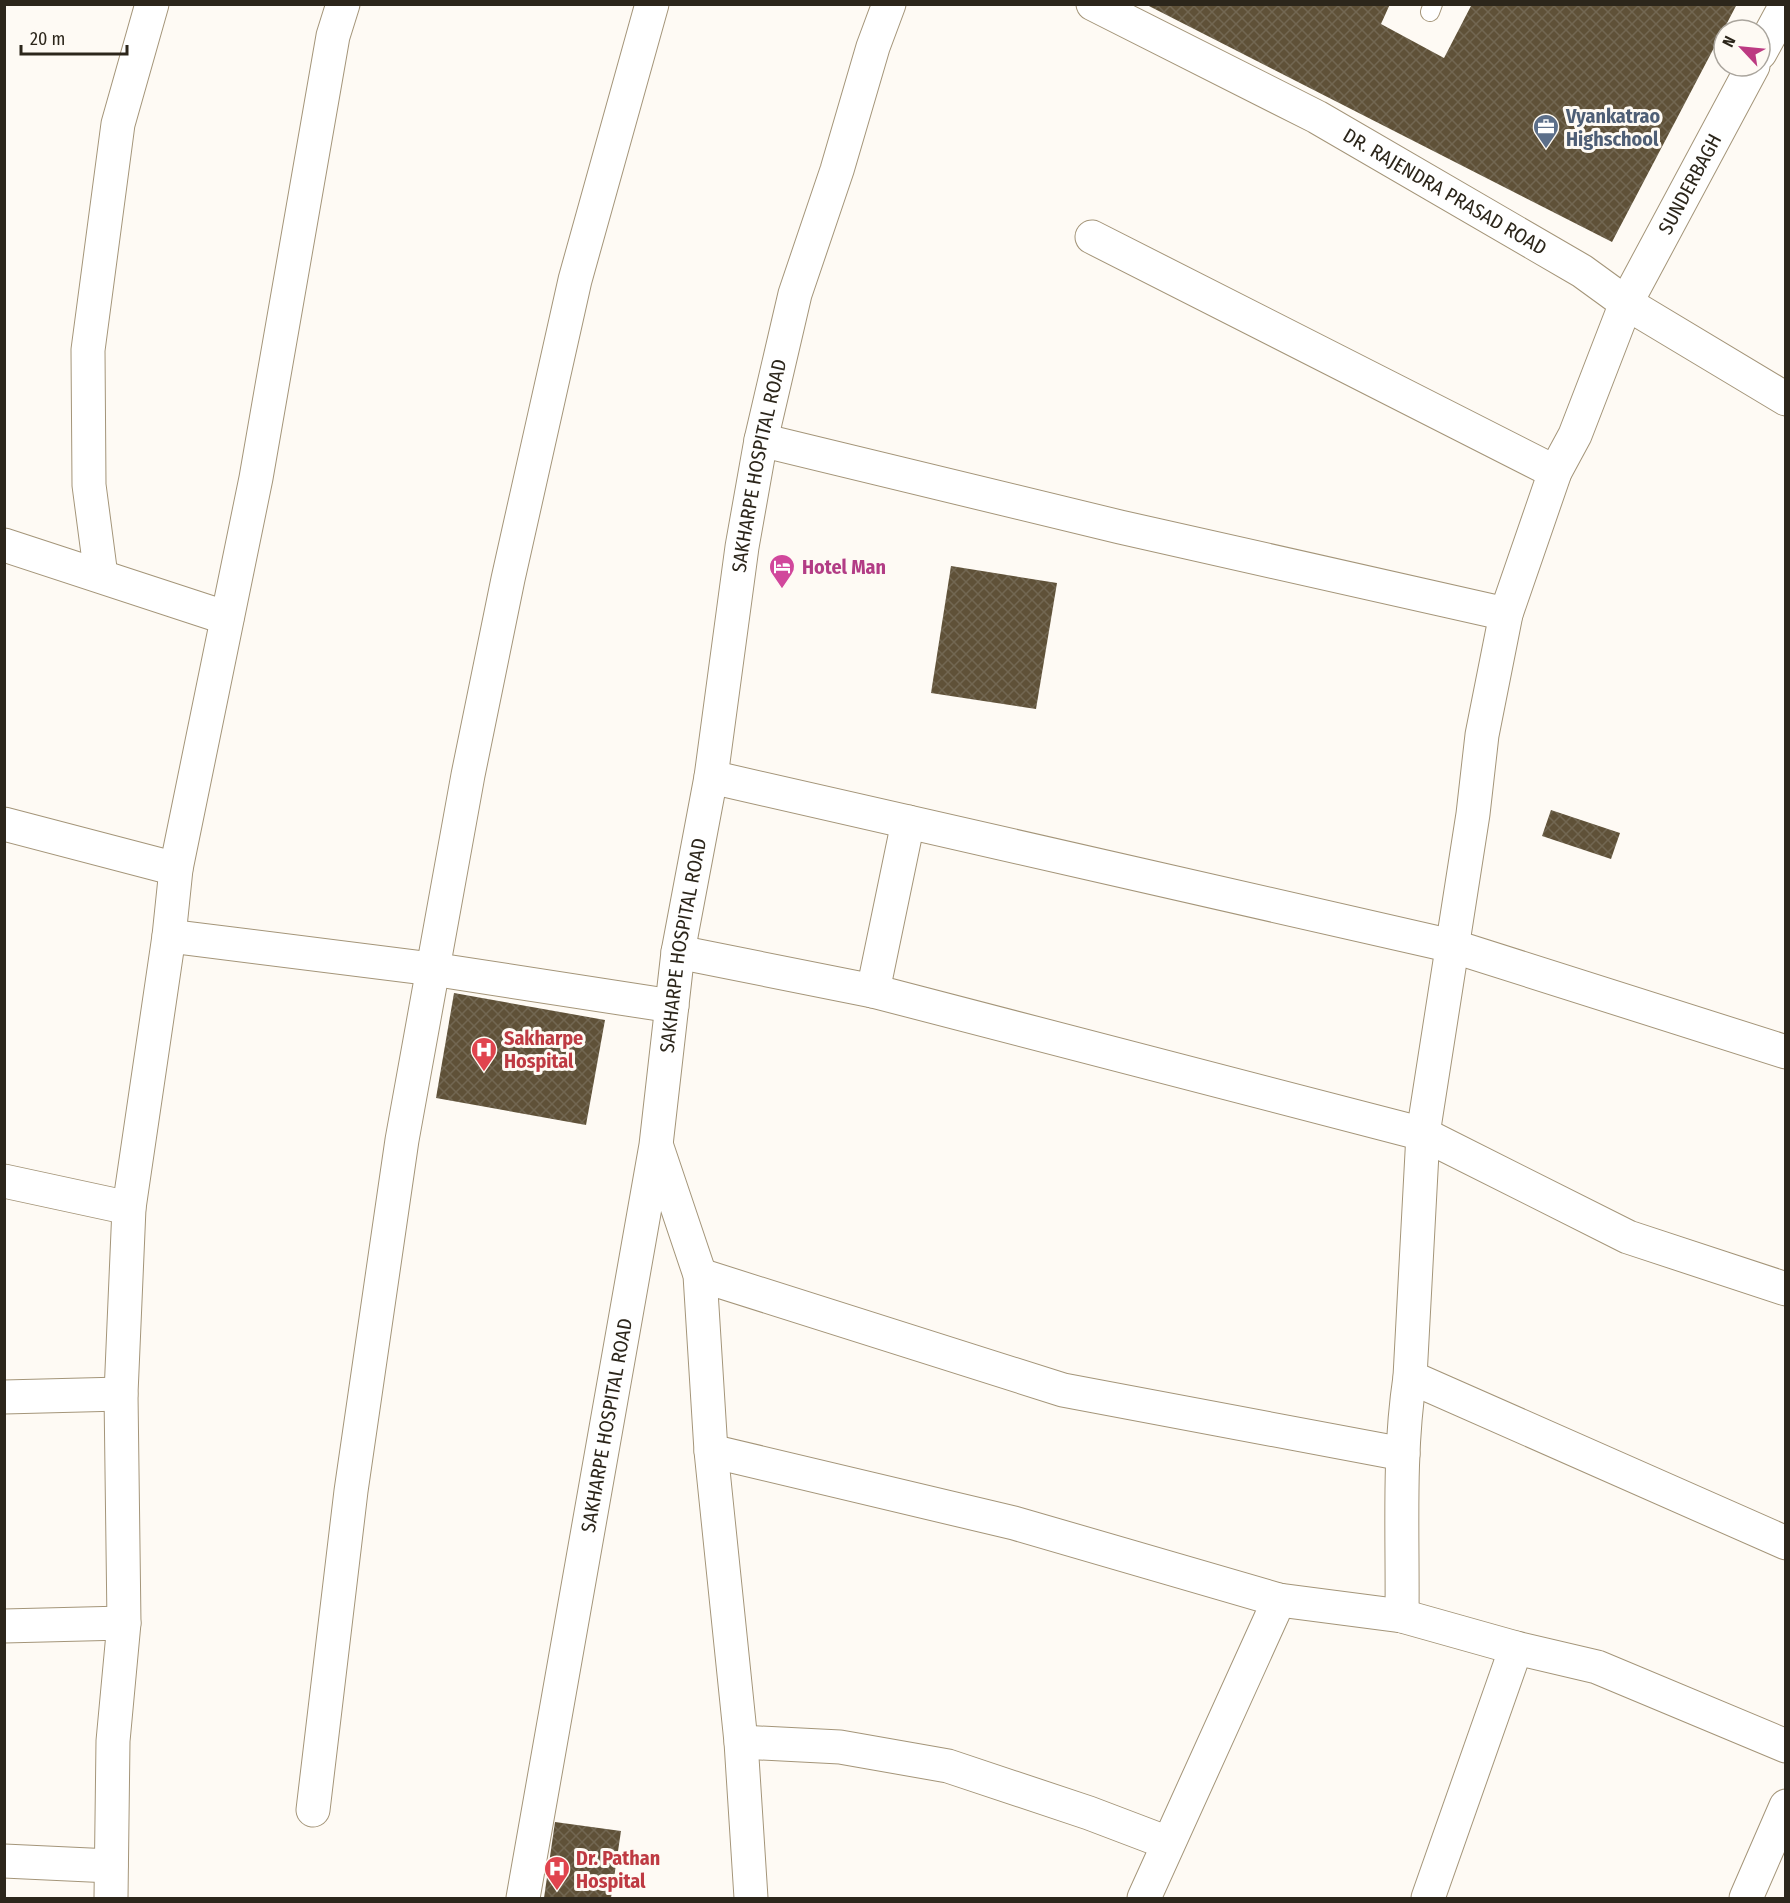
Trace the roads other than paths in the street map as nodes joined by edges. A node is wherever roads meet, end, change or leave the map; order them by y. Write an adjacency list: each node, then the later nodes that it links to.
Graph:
1 (152, 4): 15 (street)
2 (342, 4): 17 (street)
3 (652, 4): 25 (street)
4 (889, 4): 12 (street, SAKHARPE HOSPITAL ROAD)
5 (1785, 5): 7 (street)
6 (1105, 7): 10 (street, DR. RAJENDRA PRASAD ROAD)
7 (1772, 30)
8 (1747, 78): 10 (street, SUNDERBAGH)
9 (1092, 237): 13 (street)
10 (1626, 303): 11 (street, DR. RAJENDRA PRASAD ROAD); 13 (street, SUNDERBAGH)
11 (1785, 399)
12 (761, 440): 16 (street); 18 (street, SAKHARPE HOSPITAL ROAD)
13 (1555, 472): 16 (street, SUNDERBAGH)
14 (4, 545): 15 (street)
15 (101, 576): 17 (street)
16 (1506, 614): 23 (street, SUNDERBAGH)
17 (227, 618): 21 (street)
18 (711, 777): 19 (street); 24 (street, SAKHARPE HOSPITAL ROAD)
19 (908, 822): 23 (street); 26 (street)
20 (4, 824): 21 (street)
21 (176, 869): 22 (street)
22 (169, 936): 25 (street); 32 (street)
23 (1452, 946): 28 (street); 29 (street, SUNDERBAGH)
24 (678, 951): 26 (street); 27 (street, SAKHARPE HOSPITAL ROAD)
25 (432, 969): 27 (street); 49 (street)
26 (873, 991): 29 (street)
27 (672, 1006): 30 (street, SAKHARPE HOSPITAL ROAD)
28 (1785, 1052)
29 (1423, 1134): 34 (street); 35 (street, SUNDERBAGH)
30 (657, 1145): 33 (street); 54 (street, SAKHARPE HOSPITAL ROAD)
31 (4, 1181): 32 (street)
32 (129, 1208): 36 (street)
33 (700, 1275): 38 (street); 39 (street)
34 (1785, 1289)
35 (1410, 1377): 39 (street, SUNDERBAGH); 40 (street)
36 (121, 1394): 37 (street); 43 (street)
37 (4, 1397)
38 (711, 1451): 41 (street); 46 (street)
39 (1403, 1454): 42 (street, SUNDERBAGH)
40 (1785, 1543)
41 (1279, 1600): 42 (street); 50 (street)
42 (1402, 1616): 45 (street)
43 (124, 1623): 44 (street); 52 (street)
44 (4, 1626)
45 (1516, 1648): 47 (street); 57 (street)
46 (741, 1742): 50 (street); 55 (street)
47 (1785, 1746)
48 (1785, 1806): 58 (street)
49 (313, 1810)
50 (1168, 1843): 56 (street)
51 (4, 1861): 52 (street)
52 (111, 1866): 53 (street)
53 (111, 1899)
54 (523, 1899)
55 (752, 1899)
56 (1144, 1899)
57 (1428, 1899)
58 (1746, 1899)

